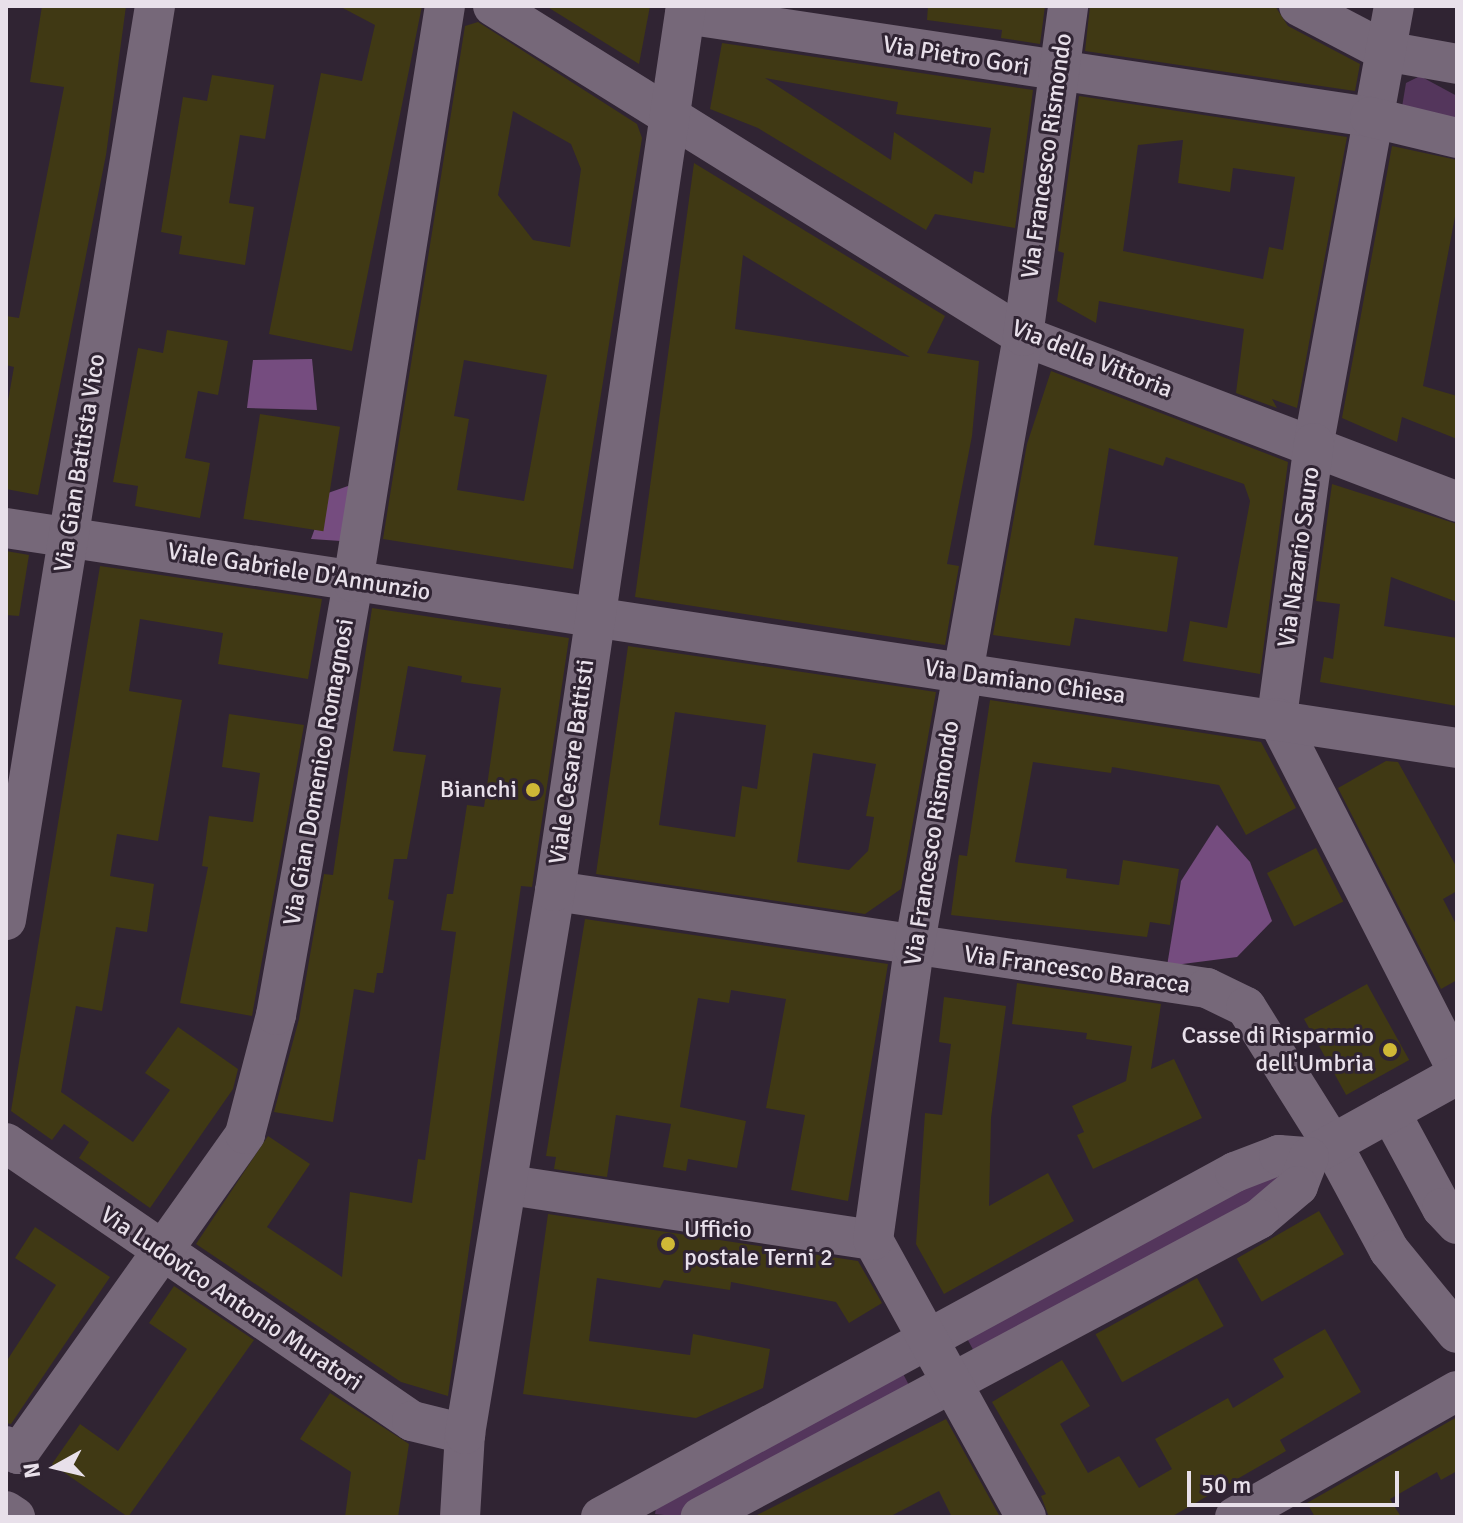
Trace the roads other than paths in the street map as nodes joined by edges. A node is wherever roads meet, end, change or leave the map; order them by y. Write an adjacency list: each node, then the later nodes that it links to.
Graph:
1 (155, 6): 18 (street, Via Gian Battista Vico)
2 (445, 6): 19 (street, Via Gian Domenico Romagnosi)
3 (493, 6): 11 (street, Via della Vittoria)
4 (1068, 6): 10 (street, Via Francesco Rismondo)
5 (1299, 6): 8 (street)
6 (1394, 6): 8 (street, Via Nazario Sauro)
7 (686, 10): 10 (street, Via Pietro Gori); 11 (street, Viale Cesare Battisti)
8 (1385, 51): 9 (street); 12 (street, Via Nazario Sauro)
9 (1457, 64)
10 (1057, 72): 12 (street, Via Pietro Gori); 14 (street, Via Francesco Rismondo)
11 (670, 115): 14 (street, Via della Vittoria); 20 (street, Viale Cesare Battisti)
12 (1370, 117): 13 (street, Via Pietro Gori); 15 (street, Via Nazario Sauro)
13 (1457, 138)
14 (1023, 336): 15 (street, Via della Vittoria); 21 (street, Via Francesco Rismondo)
15 (1314, 443): 16 (street, Via della Vittoria); 22 (street, Via Nazario Sauro)
16 (1457, 502)
17 (6, 528): 18 (street, Viale Gabriele D'Annunzio)
18 (68, 536): 19 (street, Viale Gabriele D'Annunzio); 25 (street, Via Gian Battista Vico)
19 (353, 582): 20 (street, Viale Gabriele D'Annunzio); 34 (street, Via Gian Domenico Romagnosi)
20 (592, 615): 21 (street, Via Damiano Chiesa); 24 (street, Viale Cesare Battisti)
21 (961, 673): 22 (street, Via Damiano Chiesa); 26 (street, Via Francesco Rismondo)
22 (1277, 718): 23 (street, Via Damiano Chiesa); 27 (street)
23 (1457, 748)
24 (555, 891): 26 (street, Via Francesco Baracca); 31 (street, Viale Cesare Battisti)
25 (6, 920)
26 (914, 948): 30 (street, Via Francesco Baracca); 33 (street, Via Francesco Rismondo)
27 (1457, 1072): 28 (street)
28 (1390, 1112): 30 (street); 32 (street)
29 (6, 1143): 34 (street, Via Ludovico Antonio Muratori)
30 (1321, 1151): 35 (street, Via Francesco Baracca); 36 (street); 37 (street)
31 (509, 1185): 33 (street); 39 (street, Viale Cesare Battisti)
32 (1457, 1224)
33 (873, 1240): 36 (street)
34 (163, 1252): 39 (street, Via Ludovico Antonio Muratori); 40 (street, Via Gian Domenico Romagnosi)
35 (1457, 1333)
36 (928, 1335): 37 (street); 42 (street)
37 (954, 1385): 45 (street); 46 (street)
38 (1457, 1391): 47 (street)
39 (465, 1434): 44 (street, Viale Cesare Battisti)
40 (6, 1446)
41 (6, 1511): 43 (street)
42 (610, 1515)
43 (15, 1517)
44 (460, 1517)
45 (701, 1517)
46 (1026, 1517)
47 (1235, 1517)

